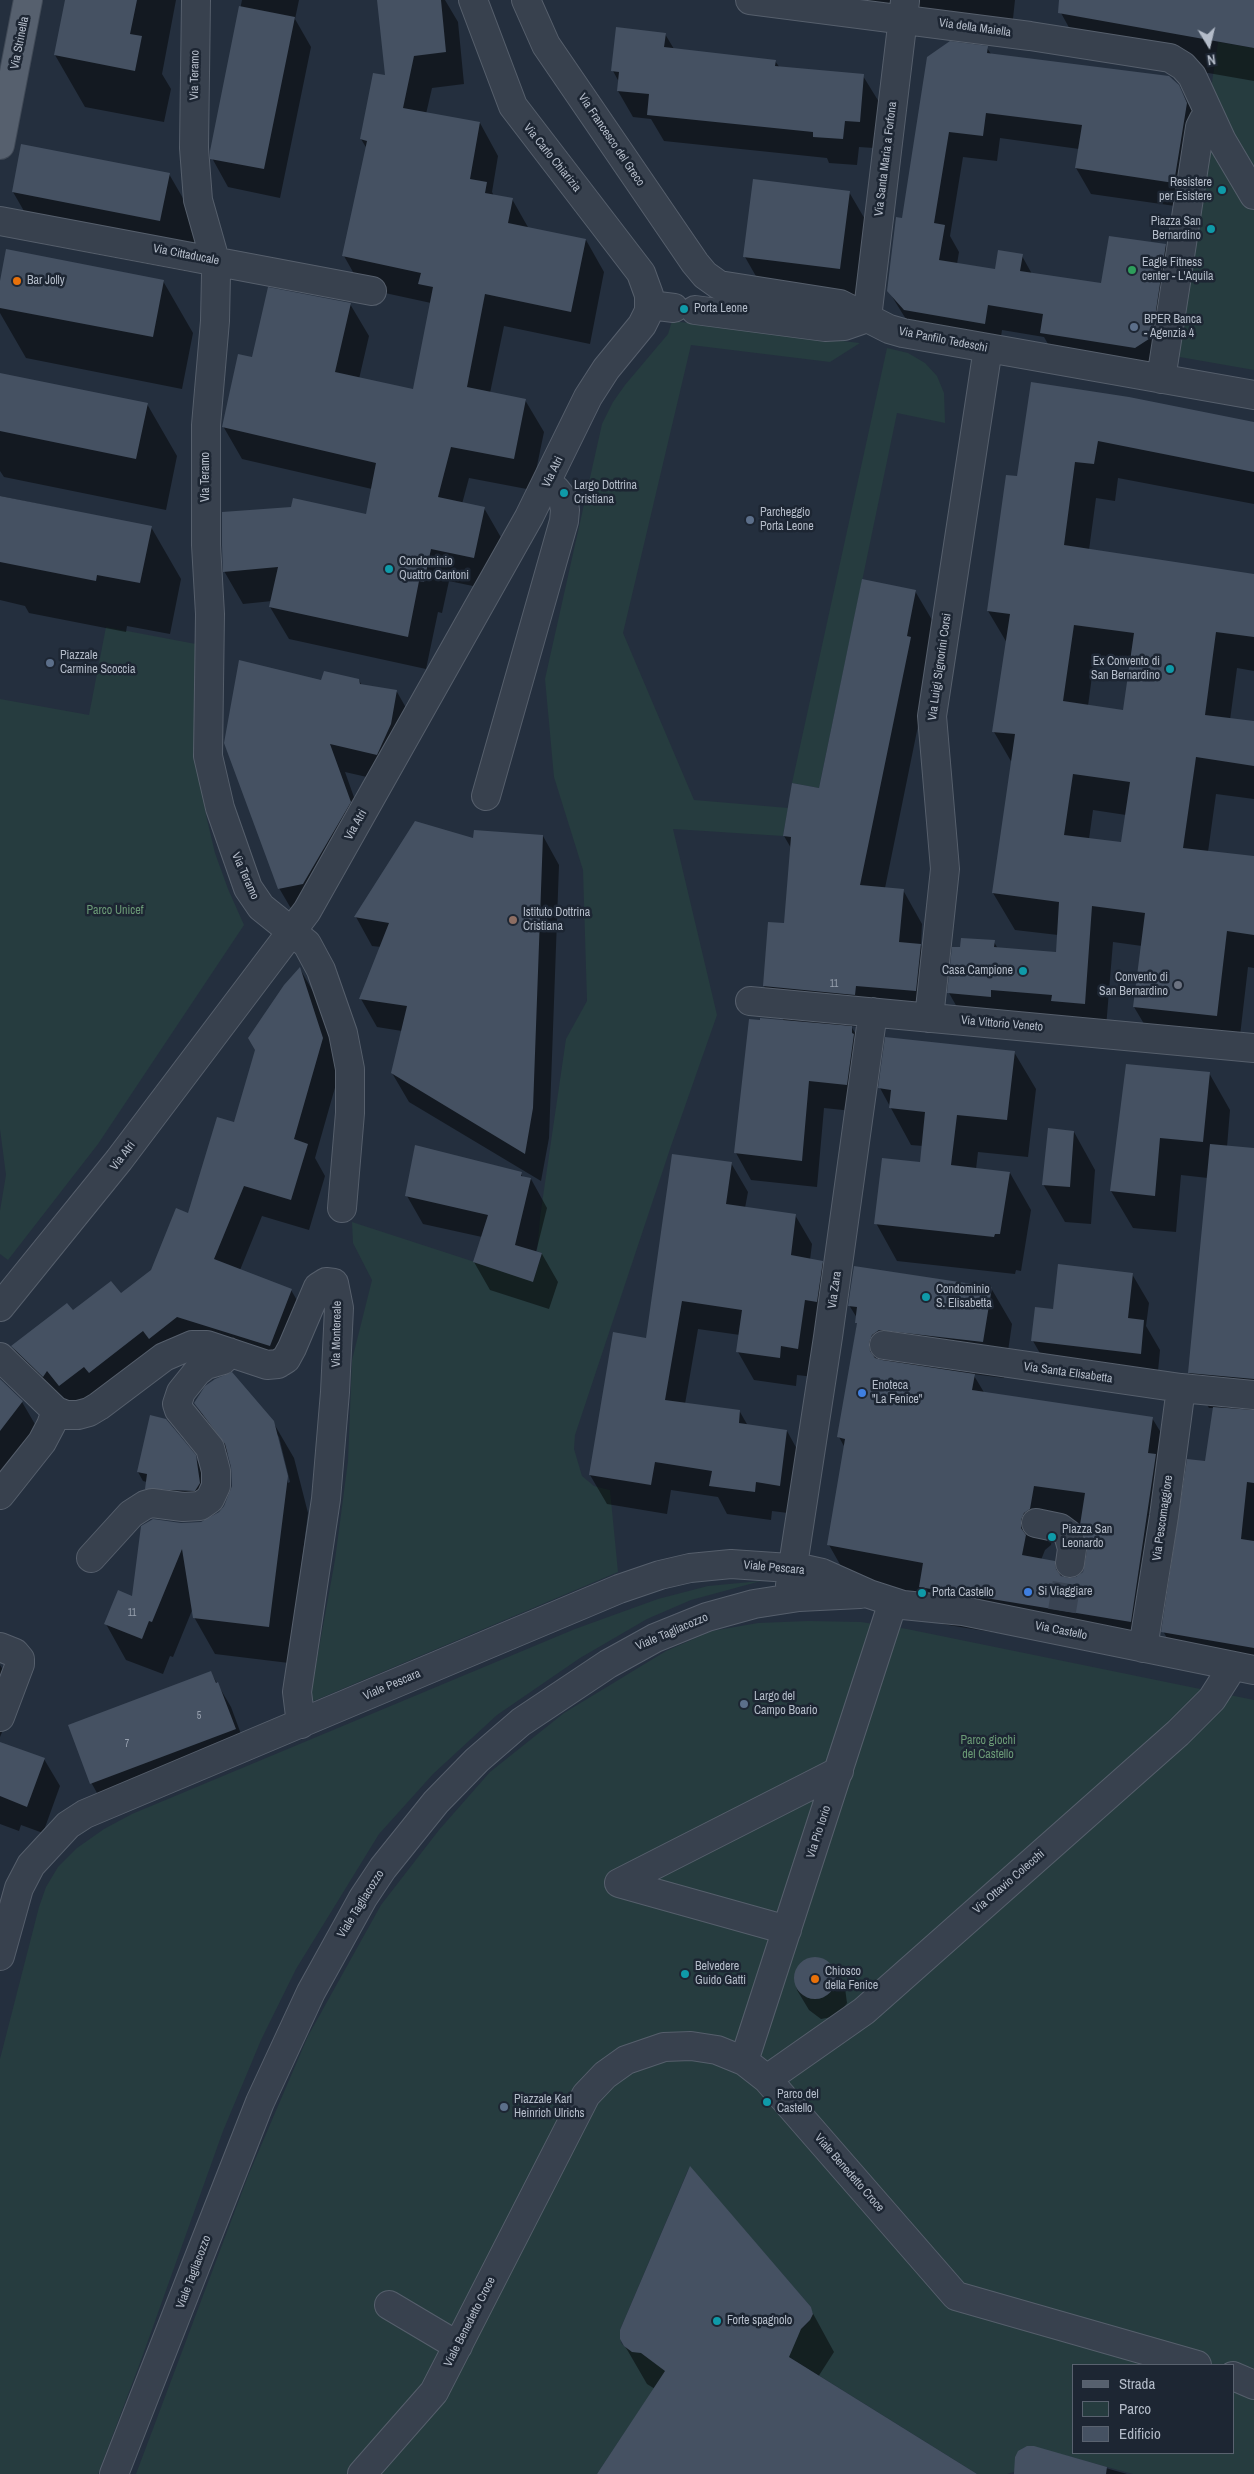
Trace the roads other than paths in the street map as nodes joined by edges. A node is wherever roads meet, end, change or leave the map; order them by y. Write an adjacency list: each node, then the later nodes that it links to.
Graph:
1 (28, 0): 8 (main road, Via Strinella)
2 (196, 0): 11 (street, Via Teramo)
3 (473, 0): 14 (street, Via Carlo Chiarizia)
4 (526, 0): 12 (street, Via Francesco del Greco)
5 (750, 0): 6 (street, Via della Maiella)
6 (904, 9): 7 (street, Via della Maiella); 15 (street, Via Santa Maria a Forfona)
7 (1210, 116): 9 (street); 17 (street)
8 (0, 145)
9 (1254, 195)
10 (0, 220): 11 (street, Via Cittaducale)
11 (214, 260): 13 (street, Via Cittaducale); 21 (street, Via Teramo)
12 (705, 275): 15 (street, Via Panfilo Tedeschi)
13 (372, 291)
14 (673, 307): 15 (street); 19 (street, Via Atri)
15 (867, 318): 16 (street, Via Panfilo Tedeschi)
16 (988, 348): 17 (street, Via Panfilo Tedeschi); 24 (street, Via Luigi Signorini Corsi)
17 (1161, 378): 18 (street)
18 (1254, 395)
19 (547, 484): 20 (street); 21 (street, Via Atri)
20 (486, 796)
21 (293, 931): 26 (street, Via Teramo); 27 (street, Via Atri)
22 (750, 1001): 23 (street, Via Vittorio Veneto)
23 (873, 1012): 24 (street, Via Vittorio Veneto); 38 (street, Via Zara)
24 (929, 1018): 25 (street, Via Vittorio Veneto)
25 (1254, 1048)
26 (342, 1208)
27 (0, 1307)
28 (884, 1345): 31 (street, Via Santa Elisabetta)
29 (228, 1352): 33 (street, Via Montereale); 36 (street); 45 (street, Via Montereale)
30 (0, 1357): 33 (street)
31 (1181, 1388): 32 (street, Via Santa Elisabetta); 42 (street, Via Pescomaggiore)
32 (1254, 1395)
33 (56, 1411): 34 (street)
34 (0, 1495)
35 (1036, 1523): 37 (street)
36 (91, 1558)
37 (1070, 1563)
38 (794, 1568): 39 (street, Viale Pescara); 40 (street, Via Zara); 45 (street, Viale Pescara)
39 (881, 1598): 40 (street, Viale Tagliacozzo); 42 (street, Via Castello); 46 (street, Via Pio Iorio)
40 (784, 1599): 56 (street, Viale Tagliacozzo)
41 (0, 1647): 44 (street)
42 (1143, 1648): 43 (street, Via Castello)
43 (1244, 1668): 50 (street, Via Ottavio Colecchi)
44 (0, 1717)
45 (301, 1724): 48 (street, Viale Pescara)
46 (839, 1771): 47 (street, Via Pio Iorio); 47 (street)
47 (787, 1930): 49 (street, Via Pio Iorio)
48 (1, 1951)
49 (744, 2062): 50 (street, Viale Benedetto Croce); 52 (street, Viale Benedetto Croce)
50 (767, 2079): 53 (street, Viale Benedetto Croce)
51 (389, 2305): 52 (street)
52 (458, 2346): 57 (street, Viale Benedetto Croce)
53 (1194, 2364)
54 (1234, 2376): 55 (street)
55 (1254, 2385)
56 (114, 2474)
57 (362, 2474)

